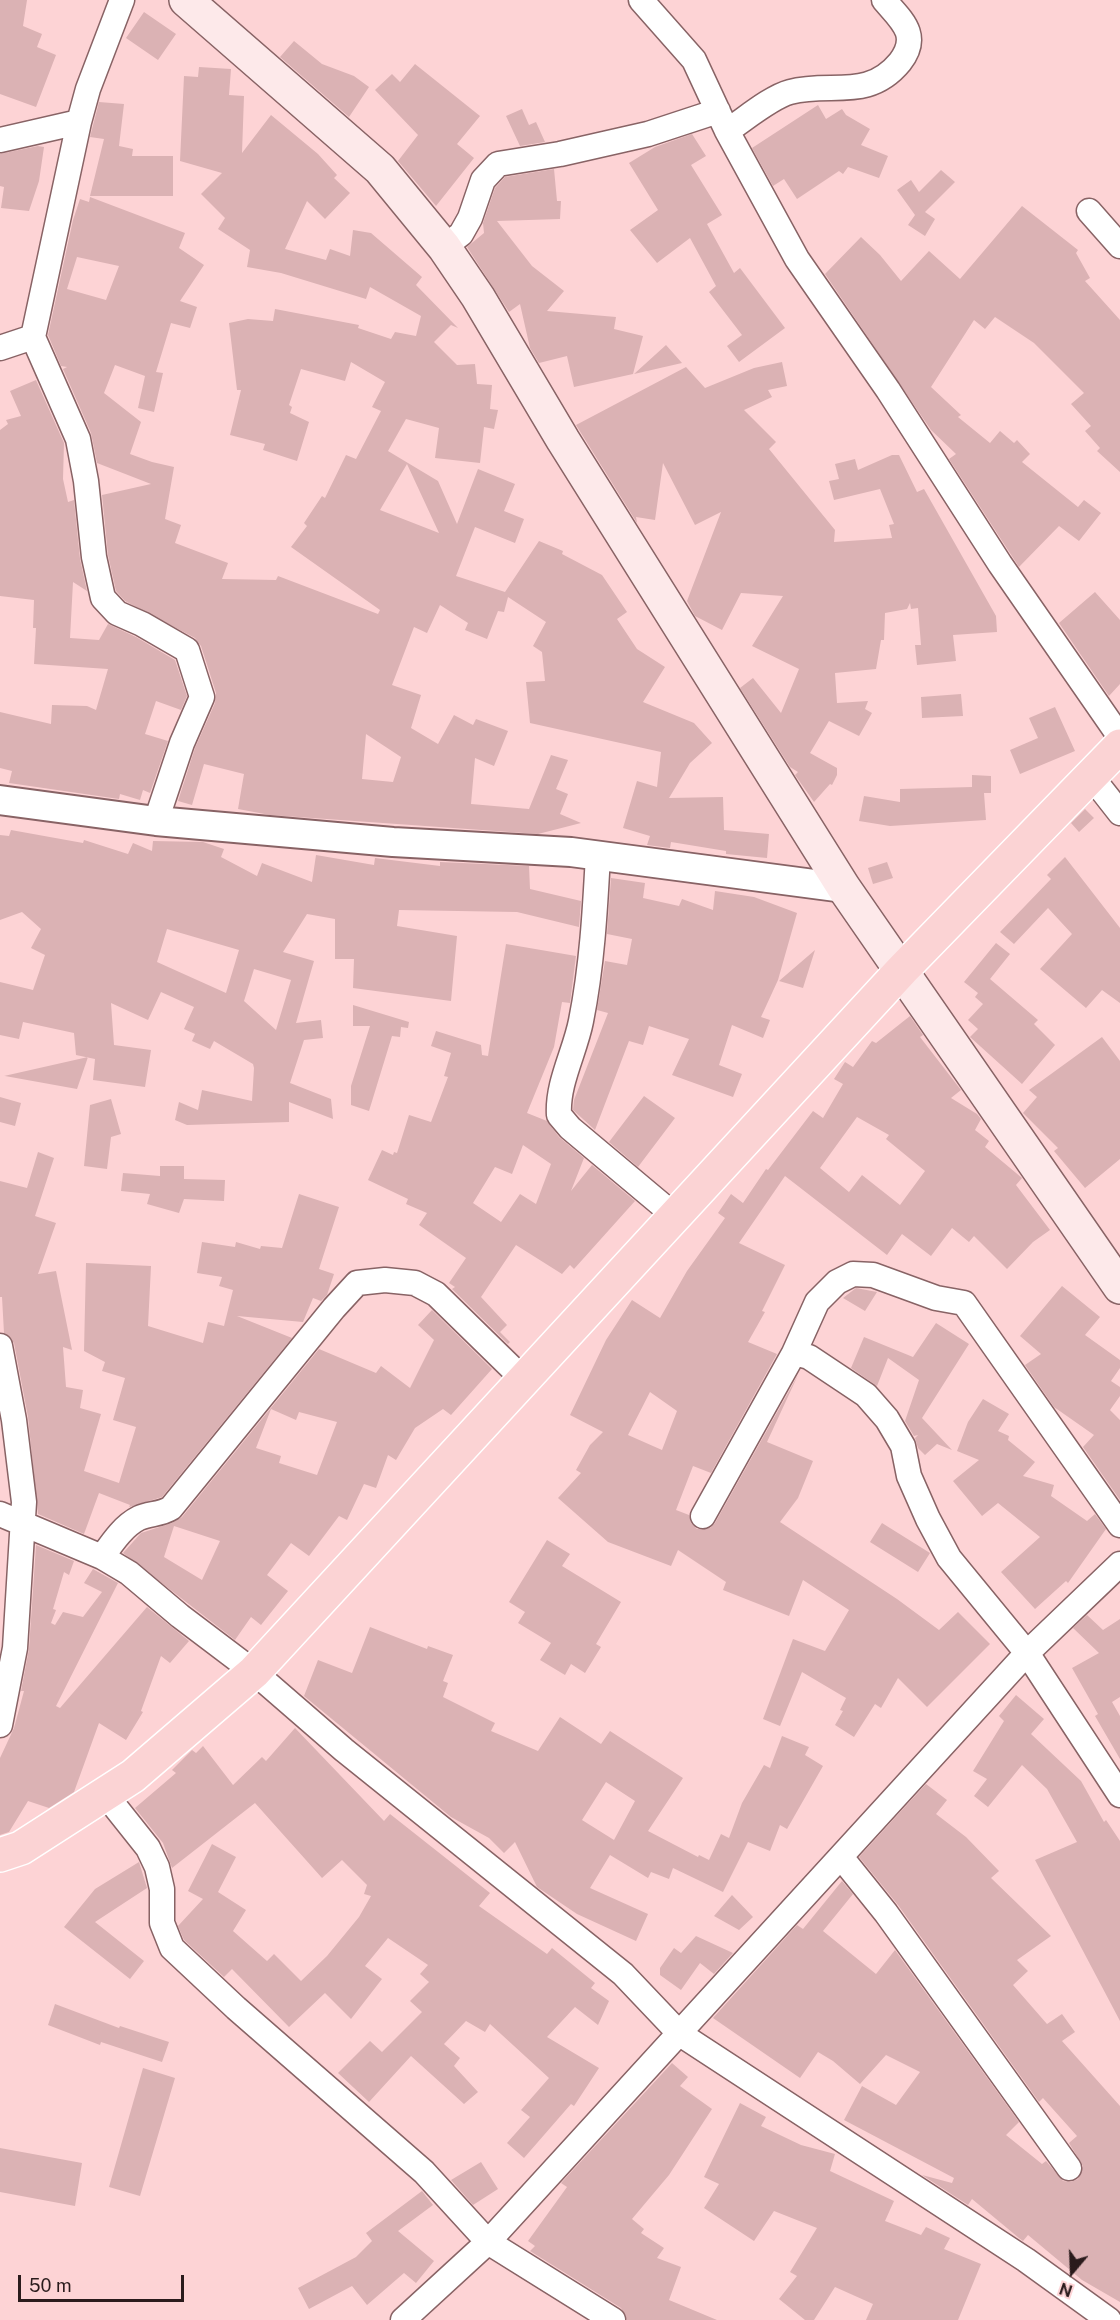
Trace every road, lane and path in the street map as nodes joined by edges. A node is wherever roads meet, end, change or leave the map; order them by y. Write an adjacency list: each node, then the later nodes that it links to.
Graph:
1 (122, 0): 6 (street)
2 (186, 0): 10 (main road)
3 (641, 0): 5 (street)
4 (884, 0): 5 (street)
5 (723, 121): 10 (street); 13 (street)
6 (79, 122): 7 (street); 11 (street)
7 (0, 140)
8 (1089, 211): 9 (street)
9 (1120, 246)
10 (444, 247): 20 (main road)
11 (33, 337): 12 (street); 18 (street)
12 (0, 348)
13 (1120, 737)
14 (1120, 746): 15 (main road)
15 (1091, 776): 17 (street); 21 (main road)
16 (0, 800): 18 (street)
17 (1120, 813)
18 (156, 821): 19 (street)
19 (598, 855): 20 (street); 22 (street)
20 (844, 888): 21 (main road)
21 (902, 970): 22 (main road); 23 (main road)
22 (675, 1216): 26 (main road)
23 (1120, 1287)
24 (0, 1346): 29 (street)
25 (794, 1353): 28 (street); 30 (street); 33 (street)
26 (524, 1380): 31 (street); 34 (main road)
27 (0, 1514): 29 (street)
28 (704, 1516)
29 (24, 1524): 31 (street); 35 (street)
30 (1120, 1525)
31 (102, 1557): 34 (street)
32 (1120, 1564): 33 (street)
33 (1027, 1653): 37 (street); 39 (street)
34 (254, 1672): 36 (main road); 40 (street)
35 (0, 1725)
36 (105, 1794): 38 (main road); 42 (street)
37 (1120, 1795)
38 (0, 1855)
39 (841, 1857): 40 (street); 41 (street)
40 (680, 2034): 42 (street); 45 (street)
41 (1069, 2168)
42 (488, 2242): 43 (street); 44 (street)
43 (403, 2320)
44 (613, 2320)
45 (1109, 2320)

